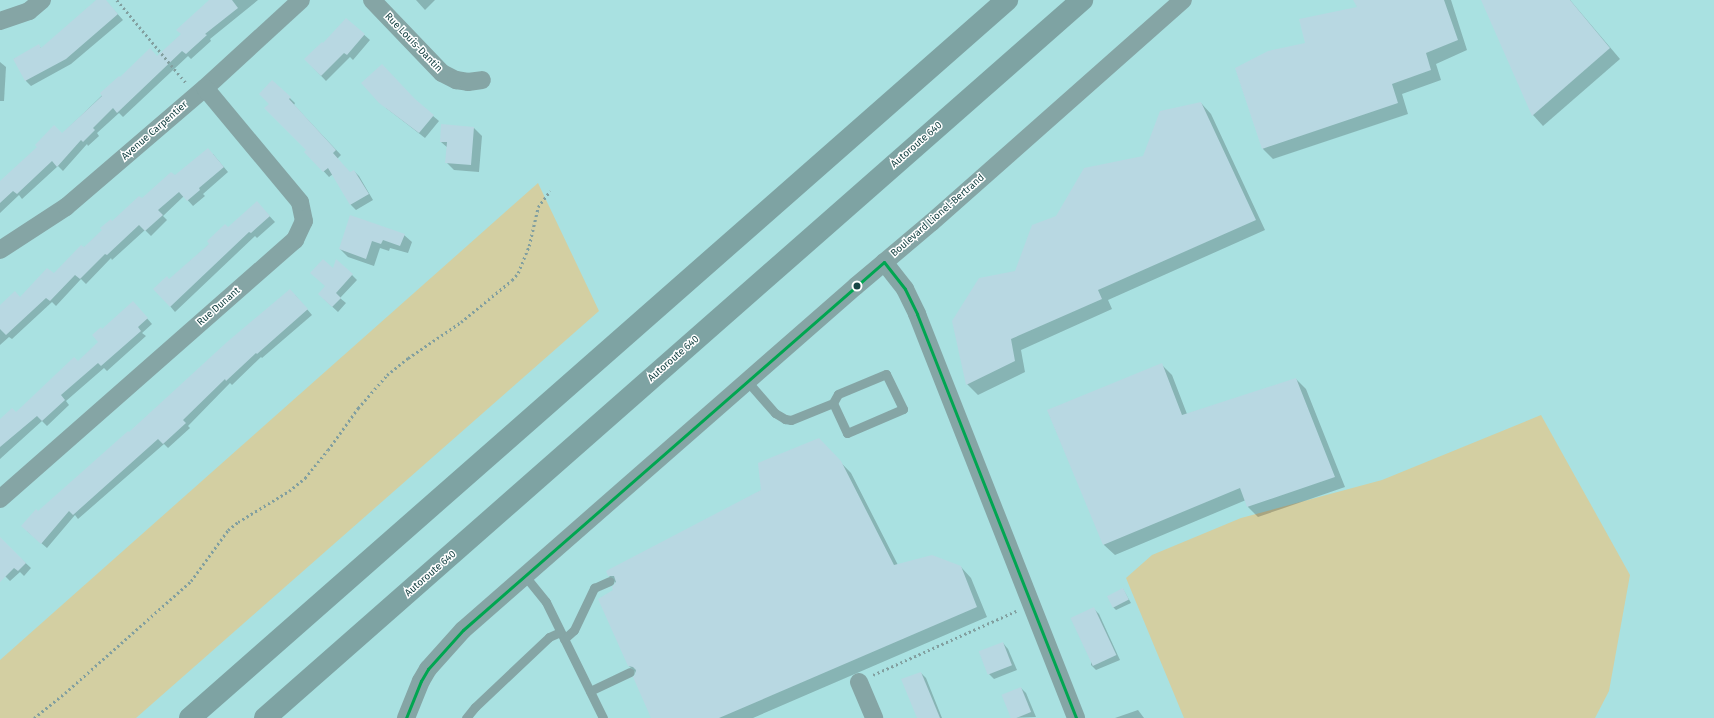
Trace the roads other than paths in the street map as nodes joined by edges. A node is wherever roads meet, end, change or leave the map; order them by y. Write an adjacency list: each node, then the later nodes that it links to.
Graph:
1 (42, 0): 7 (street)
2 (301, 0): 9 (street, Avenue Carpentier)
3 (372, 0): 8 (street, Rue Louis-Dantin)
4 (1006, 0): 21 (highway)
5 (1082, 0): 22 (highway, Autoroute 640)
6 (1184, 0): 11 (street, Boulevard Lionel-Bertrand)
7 (0, 20)
8 (482, 80)
9 (201, 91): 10 (street, Avenue Carpentier); 14 (street, Rue Dunant)
10 (0, 250)
11 (884, 262): 12 (street, Boulevard Lionel-Bertrand); 27 (street)
12 (746, 382): 13 (lane); 15 (street, Boulevard Lionel-Bertrand)
13 (832, 403): 13 (lane)
14 (0, 499)
15 (525, 576): 17 (lane); 23 (street, Boulevard Lionel-Bertrand)
16 (610, 581): 17 (lane)
17 (562, 635): 20 (lane); 24 (lane)
18 (630, 672): 20 (lane)
19 (859, 682): 26 (street)
20 (590, 691): 25 (lane)
21 (190, 718)
22 (265, 718)
23 (406, 718)
24 (466, 718)
25 (603, 718)
26 (874, 718)
27 (1076, 718)

